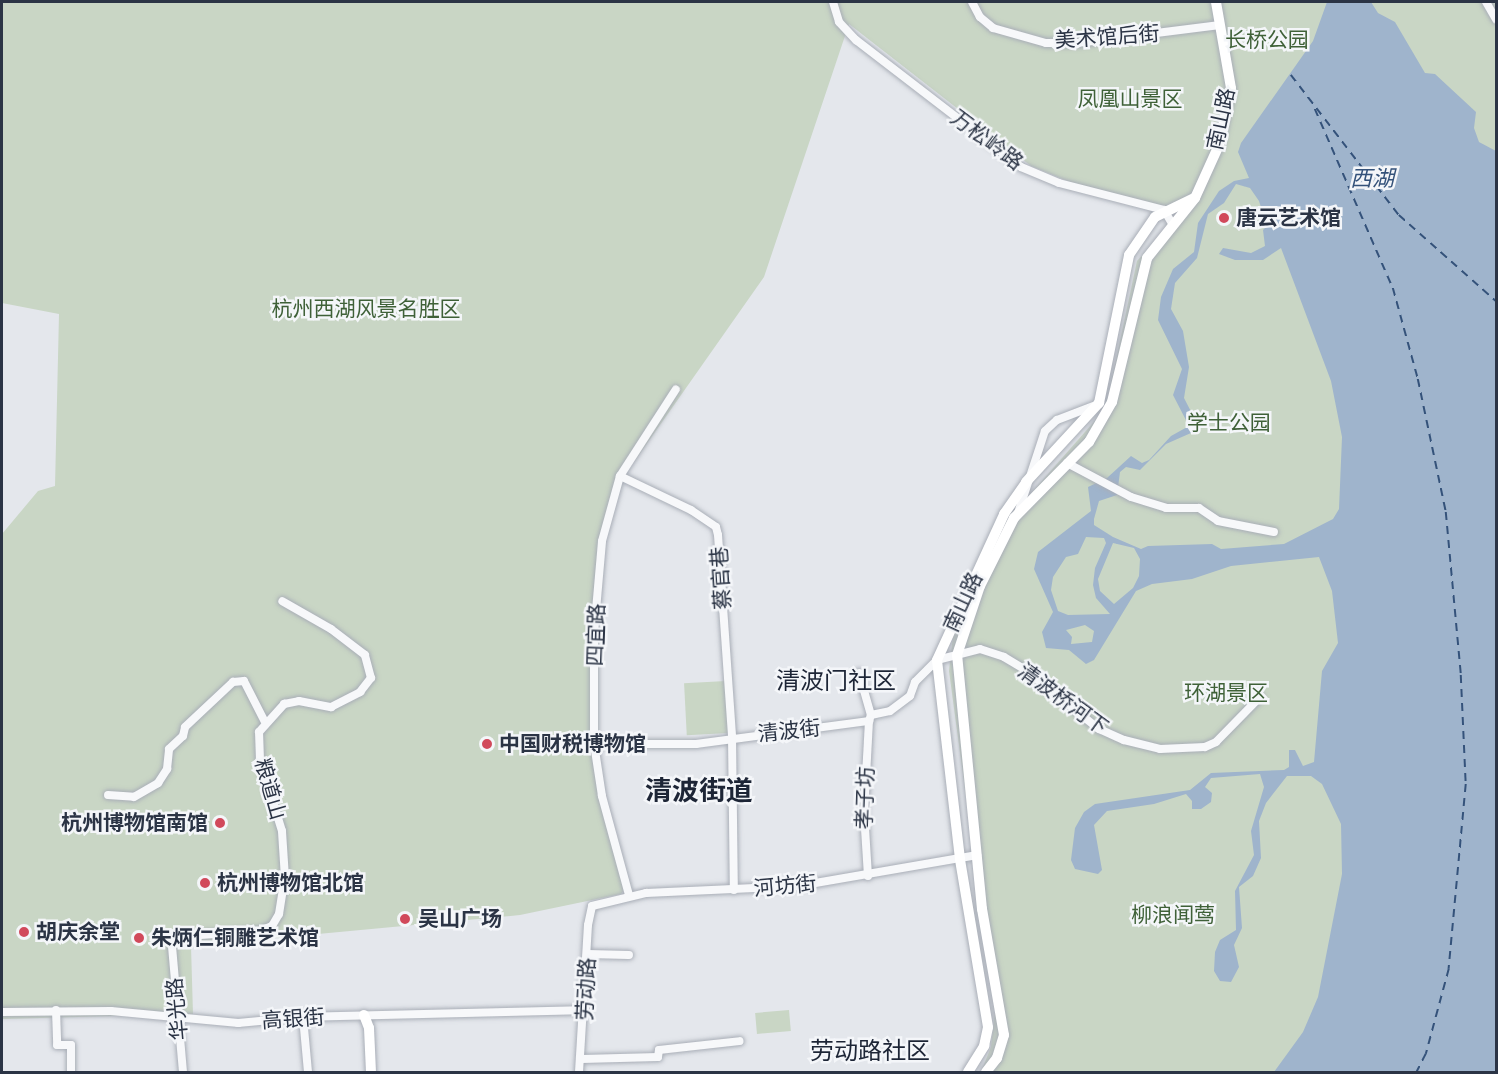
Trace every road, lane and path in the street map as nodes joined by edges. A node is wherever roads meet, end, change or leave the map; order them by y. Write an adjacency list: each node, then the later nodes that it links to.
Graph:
1 (833, 2): 8 (street, 万松岭路)
2 (972, 2): 6 (street, 美术馆后街)
3 (1216, 2): 6 (main road, 南山路)
4 (1486, 2): 5 (street)
5 (1497, 19)
6 (1220, 24): 7 (main road, 南山路)
7 (1195, 198): 8 (main road); 9 (main road, 南山路)
8 (1164, 210): 9 (street); 11 (main road)
9 (1173, 225): 12 (main road, 南山路)
10 (676, 389): 13 (street, 四宜路)
11 (1099, 403): 14 (main road, 南山路); 14 (street)
12 (1067, 463): 15 (main road, 南山路); 16 (street)
13 (620, 476): 24 (street, 蔡官巷); 25 (street, 四宜路)
14 (1026, 482): 15 (street); 19 (main road, 南山路)
15 (1018, 513): 18 (main road, 南山路)
16 (1274, 532)
17 (282, 601): 23 (street)
18 (957, 655): 19 (street); 21 (street, 清波桥河下); 27 (main road, 南山路)
19 (937, 660): 22 (street, 清波街); 28 (main road)
20 (859, 673): 22 (street, 孝子坊)
21 (1260, 697)
22 (870, 718): 24 (street, 清波街); 29 (street, 孝子坊)
23 (266, 722): 26 (street); 33 (street, 粮道山)
24 (732, 737): 25 (street, 清波街); 30 (street)
25 (594, 744): 31 (street, 四宜路)
26 (108, 795)
27 (977, 855): 28 (street, 河坊街); 51 (main road, 南山路)
28 (960, 859): 29 (street, 河坊街); 50 (main road)
29 (868, 876): 30 (street, 河坊街)
30 (734, 890): 31 (street, 河坊街)
31 (629, 895): 32 (street, 河坊街)
32 (592, 906): 34 (street, 劳动路)
33 (172, 945): 40 (street, 华光路)
34 (588, 954): 35 (street); 37 (street, 劳动路)
35 (629, 955)
36 (56, 1010): 38 (street, 高银街); 40 (street, 高银街); 44 (street)
37 (585, 1010): 39 (street, 高银街); 43 (street, 劳动路)
38 (2, 1012)
39 (364, 1015): 41 (street, 高银街); 47 (main road); 48 (main road)
40 (177, 1017): 41 (street, 高银街); 45 (street, 华光路)
41 (303, 1017): 46 (street)
42 (740, 1041): 43 (street)
43 (582, 1059): 49 (street, 劳动路)
44 (71, 1072)
45 (183, 1072)
46 (308, 1072)
47 (364, 1072)
48 (371, 1072)
49 (579, 1072)
50 (968, 1072)
51 (986, 1072)

